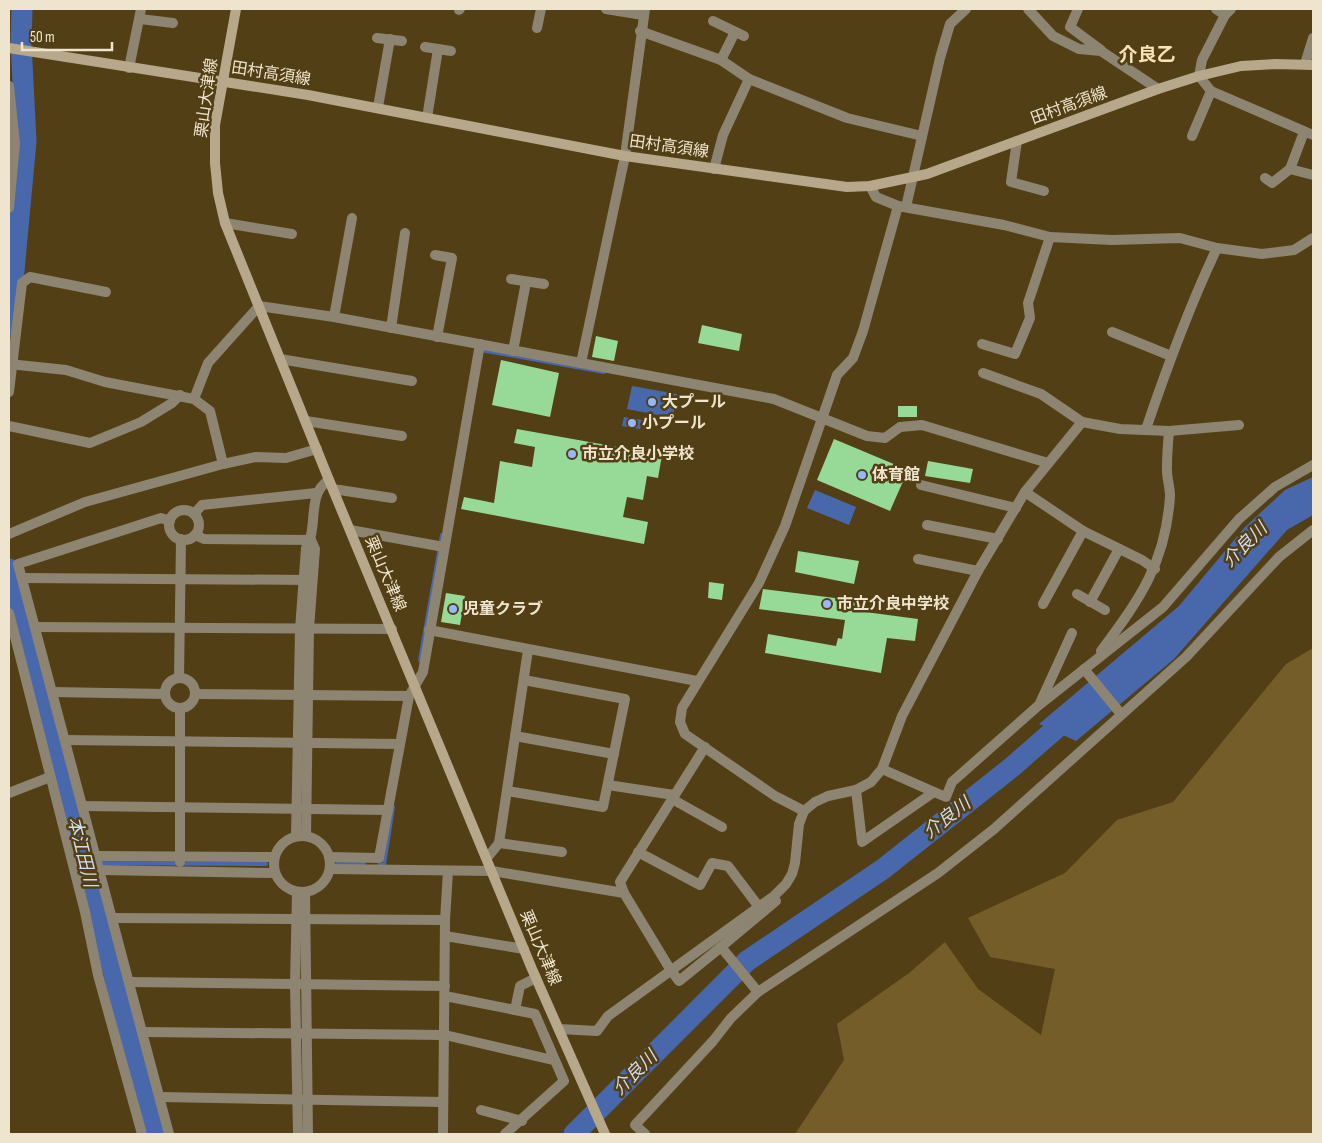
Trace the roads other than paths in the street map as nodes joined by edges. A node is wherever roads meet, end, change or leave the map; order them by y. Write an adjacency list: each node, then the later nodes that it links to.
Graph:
1 (236, 9): 29 (main road, 栗山大津線)
2 (540, 9): 13 (street)
3 (606, 9): 8 (street)
4 (966, 9): 37 (street)
5 (1028, 9): 23 (street)
6 (1078, 9): 23 (street)
7 (1216, 9): 9 (street)
8 (644, 12): 14 (street)
9 (1228, 12): 27 (street)
10 (141, 14): 12 (street); 26 (street)
11 (713, 22): 24 (street)
12 (173, 23)
13 (537, 28)
14 (640, 31): 24 (street); 40 (street)
15 (377, 38): 17 (street)
16 (1313, 38): 25 (street)
17 (390, 39): 18 (street); 33 (street)
18 (402, 41)
19 (425, 46): 21 (street)
20 (11, 49): 26 (main road, 田村高須線)
21 (438, 49): 22 (street); 35 (street)
22 (451, 51)
23 (1101, 51): 31 (street)
24 (721, 60): 28 (street)
25 (1309, 64): 27 (main road, 田村高須線)
26 (129, 68): 29 (main road, 田村高須線)
27 (1199, 76): 31 (main road, 田村高須線); 32 (street)
28 (749, 78): 37 (street); 42 (street)
29 (224, 81): 33 (main road, 田村高須線); 52 (main road, 栗山大津線)
30 (9, 86): 34 (street)
31 (1158, 89): 39 (main road, 田村高須線)
32 (1211, 91): 36 (street); 38 (street)
33 (378, 108): 35 (main road, 田村高須線)
34 (10, 118): 41 (street)
35 (426, 118): 40 (main road, 田村高須線)
36 (1309, 133): 43 (street)
37 (922, 136): 45 (street)
38 (1192, 136)
39 (1017, 141): 45 (main road, 田村高須線); 48 (street)
40 (625, 156): 42 (main road, 田村高須線); 73 (street)
41 (11, 161): 50 (street)
42 (714, 169): 47 (main road, 田村高須線)
43 (1290, 169): 44 (street); 46 (street)
44 (1313, 175)
45 (913, 177): 47 (main road, 田村高須線); 49 (street)
46 (1265, 178)
47 (870, 186): 49 (street)
48 (1044, 191)
49 (902, 206): 55 (street); 80 (street)
50 (9, 208)
51 (352, 218): 64 (street)
52 (225, 223): 54 (street); 63 (main road, 栗山大津線)
53 (405, 233): 65 (street)
54 (292, 234)
55 (1050, 237): 57 (street); 69 (street)
56 (1313, 238): 57 (street)
57 (1217, 248): 71 (street)
58 (435, 255): 67 (street)
59 (511, 279): 60 (street)
60 (526, 282): 61 (street); 70 (street)
61 (544, 284)
62 (106, 292): 74 (street)
63 (259, 306): 64 (street); 72 (main road, 栗山大津線); 79 (street)
64 (334, 317): 65 (street)
65 (391, 328): 67 (street)
66 (1112, 332): 71 (street)
67 (437, 337): 68 (street)
68 (480, 344): 70 (street); 109 (street)
69 (982, 344)
70 (513, 351): 73 (street)
71 (1171, 356): 85 (street)
72 (280, 359): 76 (street); 81 (main road, 栗山大津線)
73 (581, 363): 80 (street)
74 (11, 364): 77 (street); 78 (street)
75 (983, 373): 82 (street)
76 (412, 380)
77 (9, 392)
78 (180, 395): 79 (street); 84 (street)
79 (194, 399): 89 (street)
80 (820, 417): 90 (street); 133 (street)
81 (306, 421): 87 (street); 88 (main road, 栗山大津線)
82 (1082, 422): 85 (street); 90 (street)
83 (1239, 425): 86 (street)
84 (9, 426)
85 (1146, 429): 86 (street)
86 (1169, 432): 112 (street)
87 (402, 436)
88 (317, 449): 89 (street); 92 (main road, 栗山大津線)
89 (223, 464): 104 (street)
90 (1048, 464): 94 (street)
91 (1313, 465): 129 (street)
92 (331, 484): 95 (street); 96 (street); 101 (main road, 栗山大津線)
93 (921, 484): 97 (street)
94 (1025, 492): 97 (street); 103 (street)
95 (316, 493): 98 (street); 108 (street)
96 (392, 498)
97 (1016, 508): 107 (street)
98 (194, 514): 99 (street); 105 (street)
99 (170, 521): 106 (street); 114 (street)
100 (927, 525): 107 (street)
101 (350, 530): 109 (street); 125 (main road, 栗山大津線)
102 (1313, 530): 142 (street)
103 (1083, 531): 110 (street); 119 (street)
104 (9, 534)
105 (196, 535): 106 (street); 108 (street)
106 (181, 539): 115 (street)
107 (998, 539): 113 (street)
108 (311, 540): 116 (street)
109 (444, 547): 126 (street)
110 (1119, 549): 112 (street); 118 (street)
111 (918, 559): 113 (street)
112 (1155, 569): 129 (street)
113 (978, 571): 150 (street)
114 (22, 578): 115 (street); 122 (street)
115 (180, 579): 116 (street); 123 (street)
116 (308, 580): 124 (street)
117 (1077, 594): 118 (street)
118 (1090, 602): 120 (street)
119 (1042, 604)
120 (1105, 610)
121 (9, 613): 151 (street)
122 (35, 627): 123 (street); 135 (street)
123 (180, 628): 124 (street); 131 (street)
124 (305, 629): 125 (street); 138 (street)
125 (392, 629): 134 (main road, 栗山大津線)
126 (429, 630): 128 (street); 134 (street)
127 (1072, 633): 140 (street)
128 (528, 650): 132 (street); 133 (street)
129 (1093, 662): 130 (street)
130 (1084, 668): 140 (street); 142 (street)
131 (179, 678): 136 (street); 137 (street)
132 (524, 680): 143 (street); 149 (street)
133 (697, 681): 148 (street)
134 (415, 685): 139 (street); 171 (main road, 栗山大津線)
135 (52, 692): 136 (street); 144 (street)
136 (165, 694): 141 (street)
137 (195, 694): 138 (street); 141 (street)
138 (304, 695): 139 (street); 146 (street)
139 (409, 696): 147 (street)
140 (1039, 705): 155 (street)
141 (180, 708): 145 (street)
142 (1118, 710): 192 (street)
143 (516, 736): 149 (street); 154 (street)
144 (65, 740): 145 (street); 158 (street)
145 (180, 742): 146 (street); 159 (street)
146 (303, 743): 147 (street); 160 (street)
147 (400, 744): 161 (street)
148 (705, 747): 157 (street); 162 (street)
149 (614, 754): 152 (street)
150 (882, 769): 153 (street); 155 (street)
151 (50, 777): 156 (street); 207 (street)
152 (608, 785): 154 (street); 157 (street)
153 (856, 790): 155 (street); 162 (street)
154 (507, 791): 165 (street)
155 (934, 792)
156 (9, 793)
157 (673, 797): 163 (street); 167 (street)
158 (82, 806): 159 (street); 168 (street)
159 (180, 807): 160 (street); 172 (street)
160 (302, 808): 161 (street); 164 (street)
161 (388, 810): 170 (street)
162 (804, 811): 180 (street)
163 (722, 827)
164 (301, 836): 169 (street); 170 (street)
165 (499, 843): 166 (street); 171 (street)
166 (562, 852)
167 (638, 852): 179 (street); 181 (street)
168 (96, 856): 172 (street); 174 (street)
169 (274, 857): 172 (street); 177 (street)
170 (330, 857): 173 (street)
171 (487, 858): 176 (main road, 栗山大津線)
172 (180, 863): 174 (street); 177 (street)
173 (330, 869): 175 (street); 178 (street)
174 (99, 870): 182 (street)
175 (448, 871): 176 (street); 184 (street)
176 (492, 871): 179 (street); 186 (main road, 栗山大津線)
177 (274, 873): 178 (street)
178 (301, 892): 183 (street)
179 (624, 893): 188 (street)
180 (774, 896): 181 (street); 187 (street)
181 (759, 907): 188 (street)
182 (112, 918): 183 (street); 190 (street)
183 (301, 919): 184 (street); 191 (street)
184 (445, 920): 185 (street)
185 (445, 936): 186 (street); 193 (street)
186 (524, 949): 189 (main road, 栗山大津線)
187 (724, 951): 188 (street); 192 (street)
188 (670, 970): 195 (street)
189 (536, 978): 194 (street); 195 (main road, 栗山大津線)
190 (129, 982): 191 (street); 196 (street)
191 (300, 984): 193 (street); 197 (street)
192 (755, 988): 206 (street)
193 (445, 991): 194 (street); 198 (street)
194 (515, 1010): 199 (street)
195 (559, 1029): 213 (main road, 栗山大津線)
196 (142, 1032): 197 (street); 200 (street)
197 (301, 1033): 198 (street); 201 (street); 202 (street)
198 (445, 1035): 199 (street); 203 (street)
199 (553, 1060): 205 (street)
200 (160, 1097): 201 (street); 208 (street)
201 (296, 1100): 202 (street); 209 (street)
202 (307, 1100): 203 (street); 210 (street)
203 (443, 1102): 211 (street)
204 (481, 1110): 205 (street)
205 (522, 1121): 212 (street)
206 (635, 1125): 214 (street); 215 (street)
207 (142, 1134)
208 (169, 1134)
209 (298, 1134)
210 (308, 1134)
211 (443, 1134)
212 (505, 1134)
213 (605, 1134)
214 (627, 1134)
215 (646, 1134)

